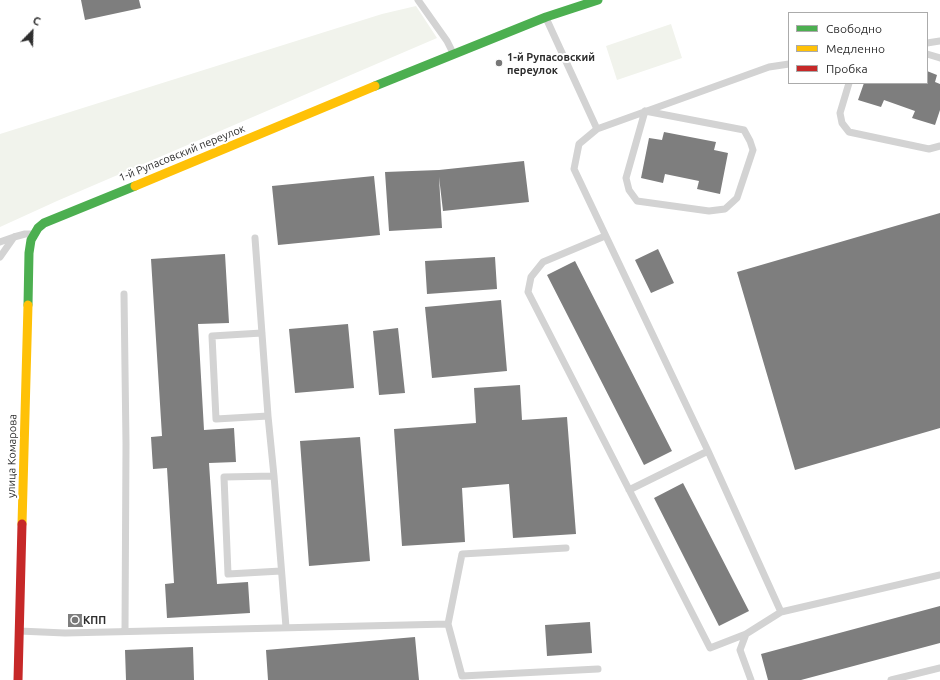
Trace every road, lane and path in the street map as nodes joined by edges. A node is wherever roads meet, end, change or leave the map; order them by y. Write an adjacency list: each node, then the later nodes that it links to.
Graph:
1 (418, 0): 6 (lane)
2 (598, 0): 3 (street, 1-й Рупасовский переулок)
3 (546, 17): 6 (street, 1-й Рупасовский переулок); 12 (lane)
4 (940, 41): 5 (lane)
5 (928, 43)
6 (453, 54): 14 (street, 1-й Рупасовский переулок)
7 (928, 54): 8 (lane)
8 (940, 58)
9 (788, 64): 11 (lane)
10 (849, 84): 13 (lane)
11 (645, 111): 11 (lane); 12 (lane)
12 (596, 129): 15 (lane)
13 (940, 146)
14 (34, 234): 16 (lane); 32 (street, улица Комарова)
15 (605, 236): 23 (lane); 25 (lane)
16 (14, 237): 18 (lane); 19 (lane)
17 (255, 238): 21 (lane)
18 (0, 242)
19 (0, 257)
20 (124, 294): 33 (lane)
21 (262, 333): 22 (lane); 22 (lane)
22 (268, 416): 24 (lane)
23 (708, 451): 25 (lane); 29 (lane)
24 (274, 476): 27 (lane); 27 (lane)
25 (629, 490): 34 (lane)
26 (566, 548): 30 (lane)
27 (282, 572): 31 (lane)
28 (940, 575): 29 (lane)
29 (781, 612): 34 (lane)
30 (448, 624): 31 (lane); 37 (lane)
31 (286, 628): 33 (lane)
32 (19, 631): 33 (lane); 38 (street, улица Комарова)
33 (125, 631)
34 (746, 634): 39 (lane)
35 (940, 668): 40 (lane)
36 (598, 669): 37 (lane)
37 (460, 678)
38 (18, 680)
39 (751, 680)
40 (891, 680)

